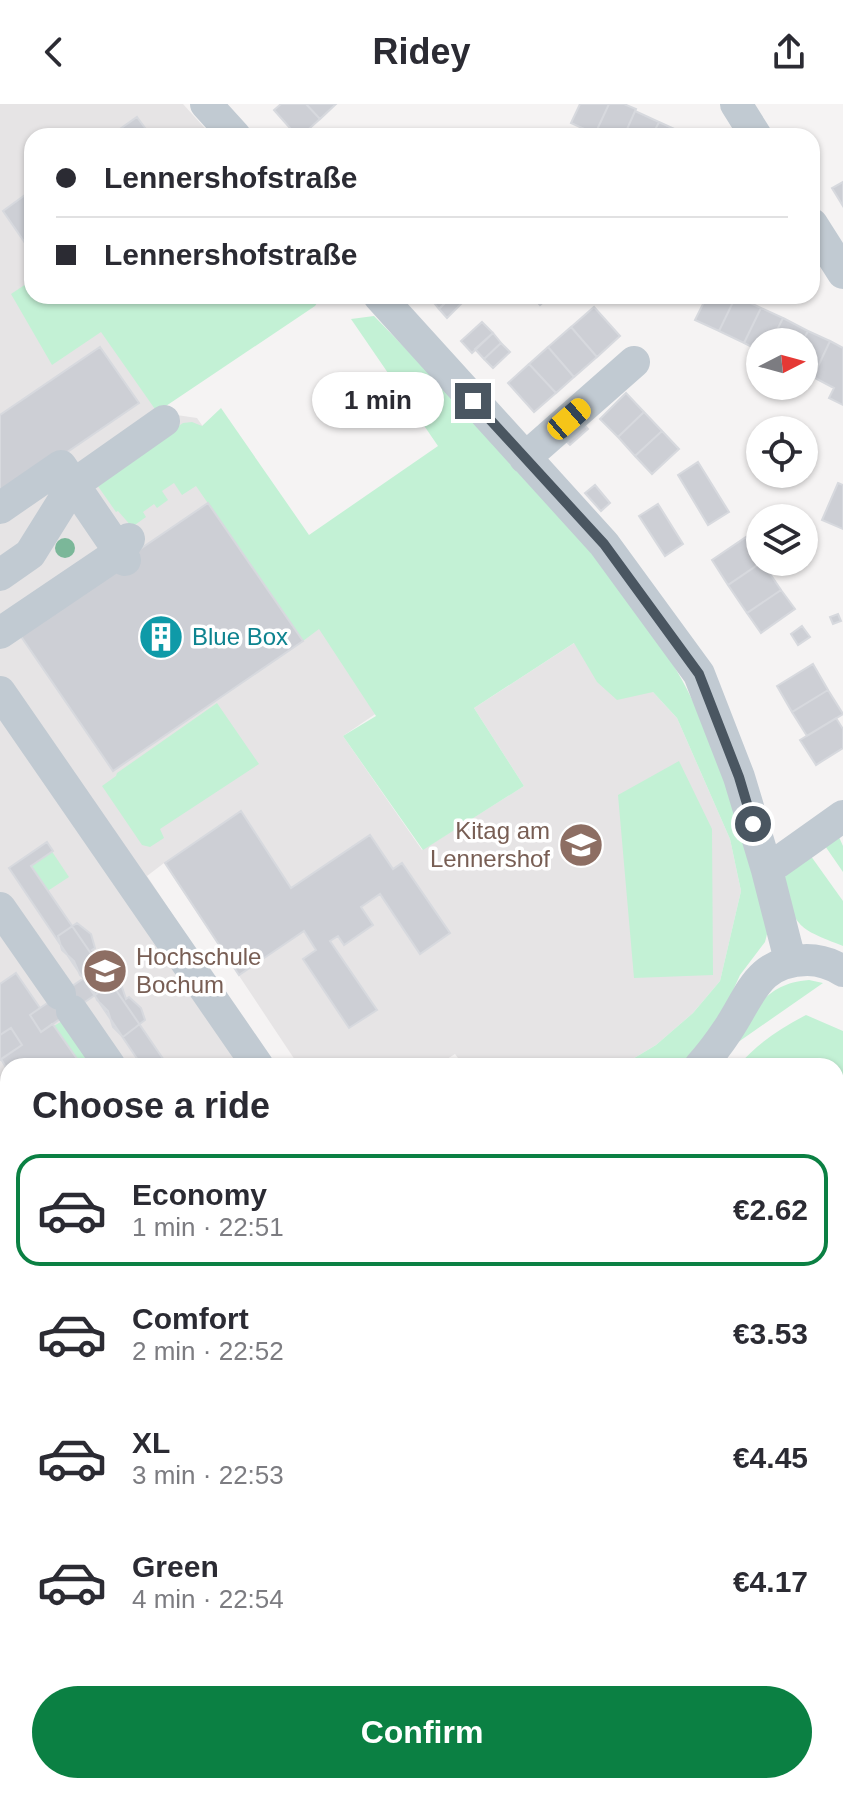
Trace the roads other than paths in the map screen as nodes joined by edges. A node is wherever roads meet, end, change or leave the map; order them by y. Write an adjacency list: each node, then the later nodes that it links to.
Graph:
1 (736, 104): 4 (street)
2 (213, 106): 3 (street)
3 (228, 128)
4 (751, 128)
5 (820, 237): 6 (street)
6 (843, 273)
7 (397, 304): 10 (street)
8 (634, 362): 10 (street)
9 (164, 421): 11 (street)
10 (525, 458): 17 (street)
11 (73, 485): 12 (street); 13 (street); 14 (street)
12 (0, 508)
13 (0, 575)
14 (4, 632)
15 (0, 692): 22 (street)
16 (843, 816): 17 (street)
17 (767, 870): 19 (street)
18 (0, 908): 21 (street)
19 (790, 960): 20 (street); 23 (street)
20 (843, 971)
21 (104, 1058)
22 (252, 1058)
23 (706, 1058)

